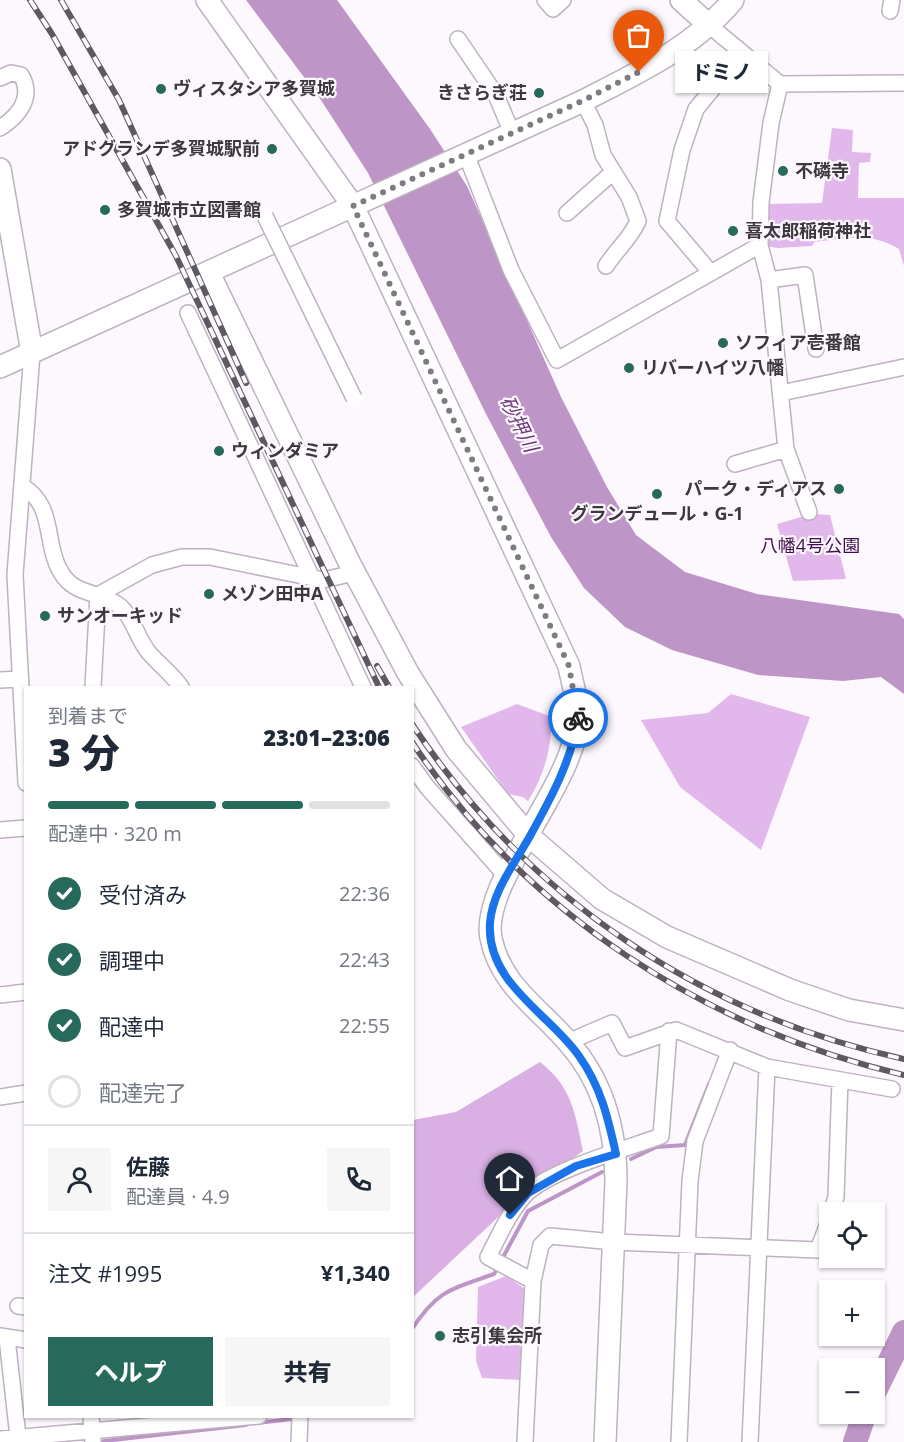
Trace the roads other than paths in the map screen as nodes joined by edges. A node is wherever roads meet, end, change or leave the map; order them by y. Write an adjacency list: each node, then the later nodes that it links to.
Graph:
1 (207, 0): 18 (street)
2 (545, 0): 3 (street)
3 (563, 0)
4 (681, 0): 6 (street)
5 (732, 0): 6 (street)
6 (710, 26): 8 (street); 12 (street)
7 (458, 39): 14 (street)
8 (742, 53): 11 (street); 25 (street)
9 (0, 78): 13 (street)
10 (904, 83): 11 (street)
11 (780, 84): 22 (street)
12 (584, 100): 14 (street); 17 (street)
13 (0, 128)
14 (512, 133): 15 (street)
15 (461, 156): 18 (street); 25 (street)
16 (0, 169): 21 (street)
17 (613, 172): 19 (street); 23 (street)
18 (362, 201): 24 (street); 50 (street)
19 (567, 213)
20 (265, 216): 33 (street, bridge)
21 (5, 235): 29 (street)
22 (760, 245): 25 (street); 26 (street)
23 (606, 266)
24 (209, 273): 29 (street); 38 (street)
25 (711, 273)
26 (769, 280): 28 (street); 32 (street)
27 (188, 313): 39 (street)
28 (816, 349)
29 (33, 353): 30 (street); 36 (street)
30 (0, 367)
31 (904, 367): 32 (street)
32 (781, 393): 34 (street)
33 (354, 398)
34 (786, 449): 35 (street); 37 (street)
35 (735, 464)
36 (22, 486): 40 (street); 41 (street)
37 (809, 512)
38 (354, 573): 39 (street); 50 (street)
39 (310, 576): 40 (street); 45 (street)
40 (98, 595): 43 (street); 44 (street)
41 (20, 679): 42 (street); 46 (street)
42 (0, 680)
43 (93, 686)
44 (181, 686)
45 (363, 686)
46 (24, 748)
47 (414, 768): 51 (street)
48 (24, 828): 49 (street)
49 (0, 830)
50 (530, 836): 51 (street); 54 (street)
51 (506, 876): 56 (street)
52 (24, 992): 53 (street)
53 (0, 995)
54 (904, 1020)
55 (669, 1031): 56 (street); 57 (street); 63 (street)
56 (568, 1042): 63 (street)
57 (730, 1050): 58 (street); 66 (street)
58 (767, 1067): 59 (street); 68 (street)
59 (840, 1080): 60 (street); 64 (street)
60 (892, 1089)
61 (24, 1093): 62 (street)
62 (0, 1097)
63 (616, 1154): 65 (street); 69 (street)
64 (834, 1202)
65 (614, 1242): 66 (street); 69 (street); 79 (street)
66 (688, 1246): 68 (street); 80 (street)
67 (819, 1247): 68 (street)
68 (758, 1248): 81 (street)
69 (533, 1281): 78 (street)
70 (4, 1337): 71 (street); 75 (street)
71 (24, 1340)
72 (233, 1418): 74 (street)
73 (300, 1418): 77 (street)
74 (92, 1429): 75 (street)
75 (18, 1437): 76 (street)
76 (0, 1439)
77 (299, 1442)
78 (525, 1442)
79 (605, 1442)
80 (678, 1442)
81 (750, 1442)

